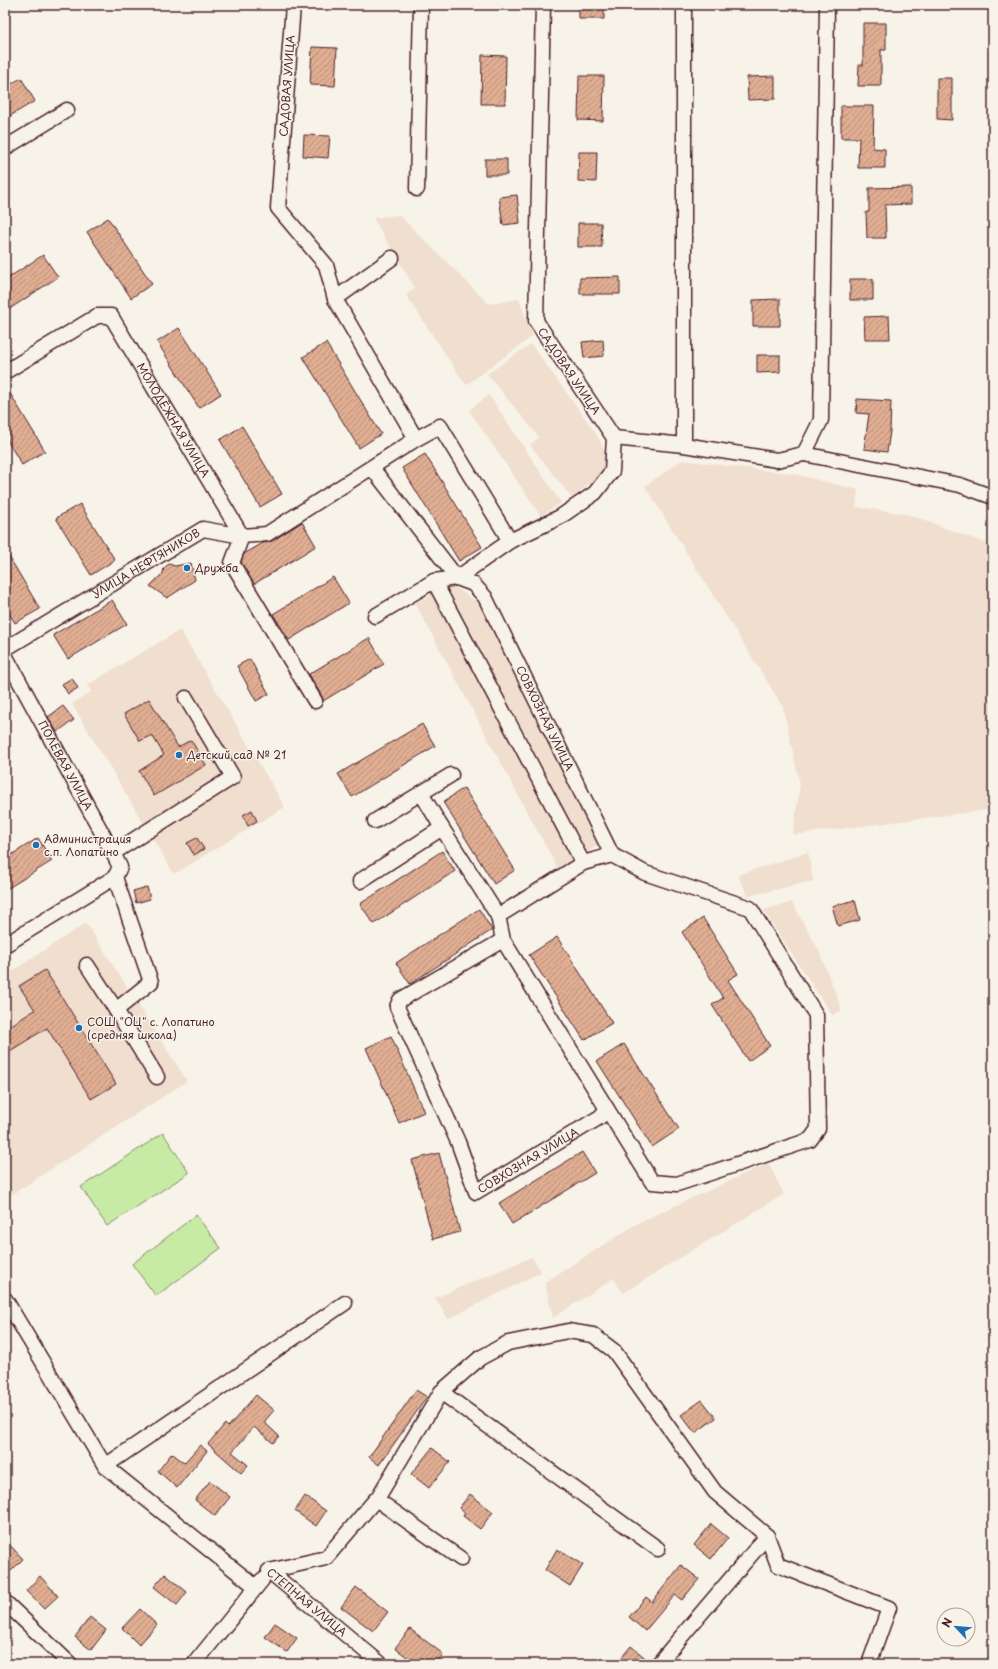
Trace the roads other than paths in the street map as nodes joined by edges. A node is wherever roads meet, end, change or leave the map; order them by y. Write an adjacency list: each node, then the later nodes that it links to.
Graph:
1 (293, 5): 10 (street, САДОВАЯ УЛИЦА)
2 (421, 5): 8 (street)
3 (543, 5): 12 (street, САДОВАЯ УЛИЦА)
4 (684, 5): 14 (street)
5 (827, 5): 15 (street)
6 (67, 110): 7 (street)
7 (5, 148)
8 (417, 189)
9 (392, 258): 10 (street)
10 (335, 299): 13 (street, САДОВАЯ УЛИЦА)
11 (5, 372): 18 (street, МОЛОДЁЖНАЯ УЛИЦА)
12 (614, 438): 14 (street); 19 (street)
13 (416, 439): 16 (street, УЛИЦА НЕФТЯНИКОВ); 19 (street, УЛИЦА НЕФТЯНИКОВ)
14 (684, 445): 15 (street)
15 (804, 454): 17 (street)
16 (372, 468): 18 (street, УЛИЦА НЕФТЯНИКОВ); 20 (street, СОВХОЗНАЯ УЛИЦА)
17 (993, 497)
18 (242, 536): 23 (street, УЛИЦА НЕФТЯНИКОВ); 26 (street)
19 (510, 541): 20 (street)
20 (457, 578): 21 (street); 32 (street, СОВХОЗНАЯ УЛИЦА)
21 (434, 581): 22 (street); 33 (street)
22 (375, 616)
23 (5, 649)
24 (5, 655): 31 (street, ПОЛЕВАЯ УЛИЦА)
25 (186, 698): 31 (street)
26 (315, 701)
27 (451, 775): 28 (street)
28 (420, 793): 29 (street); 30 (street)
29 (375, 821)
30 (442, 828): 35 (street); 36 (street)
31 (113, 853): 34 (street, ПОЛЕВАЯ УЛИЦА)
32 (612, 855): 33 (street); 42 (street)
33 (583, 863): 36 (street)
34 (115, 877): 38 (street); 40 (street)
35 (360, 881)
36 (498, 916): 37 (street)
37 (503, 940): 42 (street); 42 (street, СОВХОЗНАЯ УЛИЦА)
38 (5, 945)
39 (87, 965): 40 (street)
40 (116, 1010): 41 (street)
41 (157, 1077)
42 (607, 1108)
43 (5, 1299): 46 (street)
44 (345, 1303): 46 (street)
45 (441, 1392): 47 (street); 48 (street); 49 (street)
46 (105, 1466): 52 (street)
47 (377, 1499): 50 (street); 51 (street)
48 (767, 1536): 57 (street); 58 (street)
49 (658, 1549)
50 (461, 1559)
51 (269, 1571): 52 (street, СТЕПНАЯ УЛИЦА); 56 (street, СТЕПНАЯ УЛИЦА)
52 (256, 1587): 55 (street, СТЕПНАЯ УЛИЦА)
53 (5, 1602): 54 (street)
54 (70, 1664)
55 (194, 1664)
56 (381, 1664)
57 (658, 1664)
58 (869, 1664)

